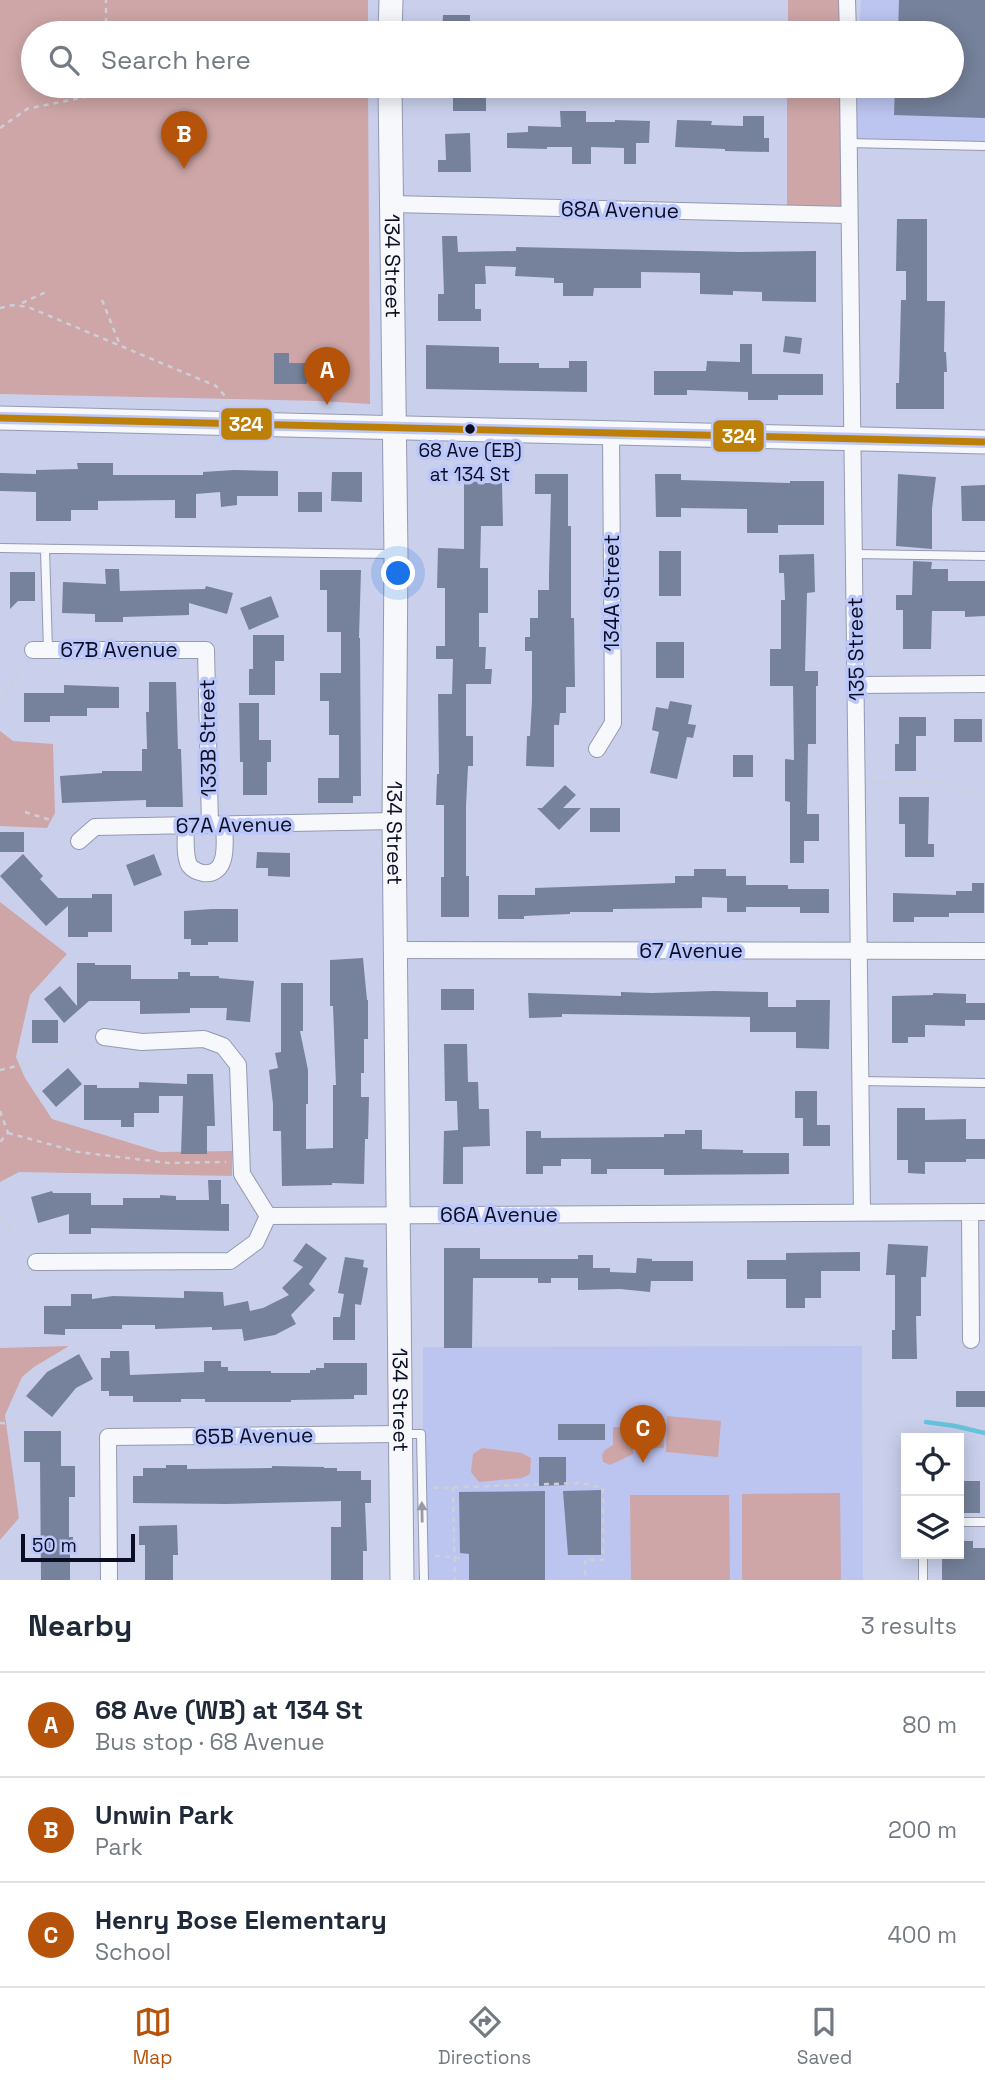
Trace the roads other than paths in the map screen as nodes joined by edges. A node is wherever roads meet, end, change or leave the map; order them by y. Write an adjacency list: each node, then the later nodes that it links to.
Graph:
1 (391, 0): 3 (street)
2 (848, 0): 4 (street)
3 (390, 21)
4 (848, 21)
5 (390, 98): 9 (street, 134 Street)
6 (848, 98): 7 (street, 135 Street)
7 (848, 143): 8 (lane); 10 (street, 135 Street)
8 (985, 146)
9 (391, 204): 10 (street, 68A Avenue); 12 (street, 134 Street)
10 (849, 215): 14 (street, 135 Street)
11 (0, 418): 12 (street)
12 (394, 427): 13 (street); 19 (street, 134 Street)
13 (611, 432): 14 (street); 25 (street, 134A Street)
14 (853, 439): 15 (street); 18 (street, 135 Street)
15 (985, 442)
16 (0, 548): 17 (lane)
17 (45, 550): 19 (lane); 22 (lane)
18 (854, 554): 20 (lane); 24 (street, 135 Street)
19 (396, 555): 26 (street, 134 Street)
20 (985, 556)
21 (206, 650): 22 (street, 67B Avenue); 27 (street, 133B Street)
22 (40, 651)
23 (985, 684): 24 (street)
24 (856, 685): 31 (street, 135 Street)
25 (597, 749)
26 (394, 821): 27 (street, 67A Avenue); 30 (street, 134 Street)
27 (217, 825): 28 (street, 67A Avenue); 28 (street)
28 (186, 826): 29 (street, 67A Avenue)
29 (79, 841)
30 (396, 950): 31 (street, 67 Avenue); 39 (street, 134 Street)
31 (858, 951): 32 (street, 67 Avenue); 34 (street, 135 Street)
32 (985, 951)
33 (104, 1037): 38 (street)
34 (860, 1081): 35 (lane); 36 (street, 135 Street)
35 (985, 1083)
36 (862, 1212): 37 (street, 66A Avenue); 39 (street, 66A Avenue)
37 (977, 1212): 41 (street)
38 (268, 1216): 39 (street, 66A Avenue); 40 (street)
39 (399, 1216): 42 (street, 134 Street)
40 (36, 1262)
41 (971, 1340)
42 (400, 1434): 46 (street, 65B Avenue); 47 (street, 134 Street); 48 (lane, one-way to 42)
43 (964, 1522): 44 (lane)
44 (985, 1522)
45 (923, 1559): 49 (lane)
46 (109, 1580)
47 (402, 1580)
48 (424, 1580)
49 (923, 1580)

